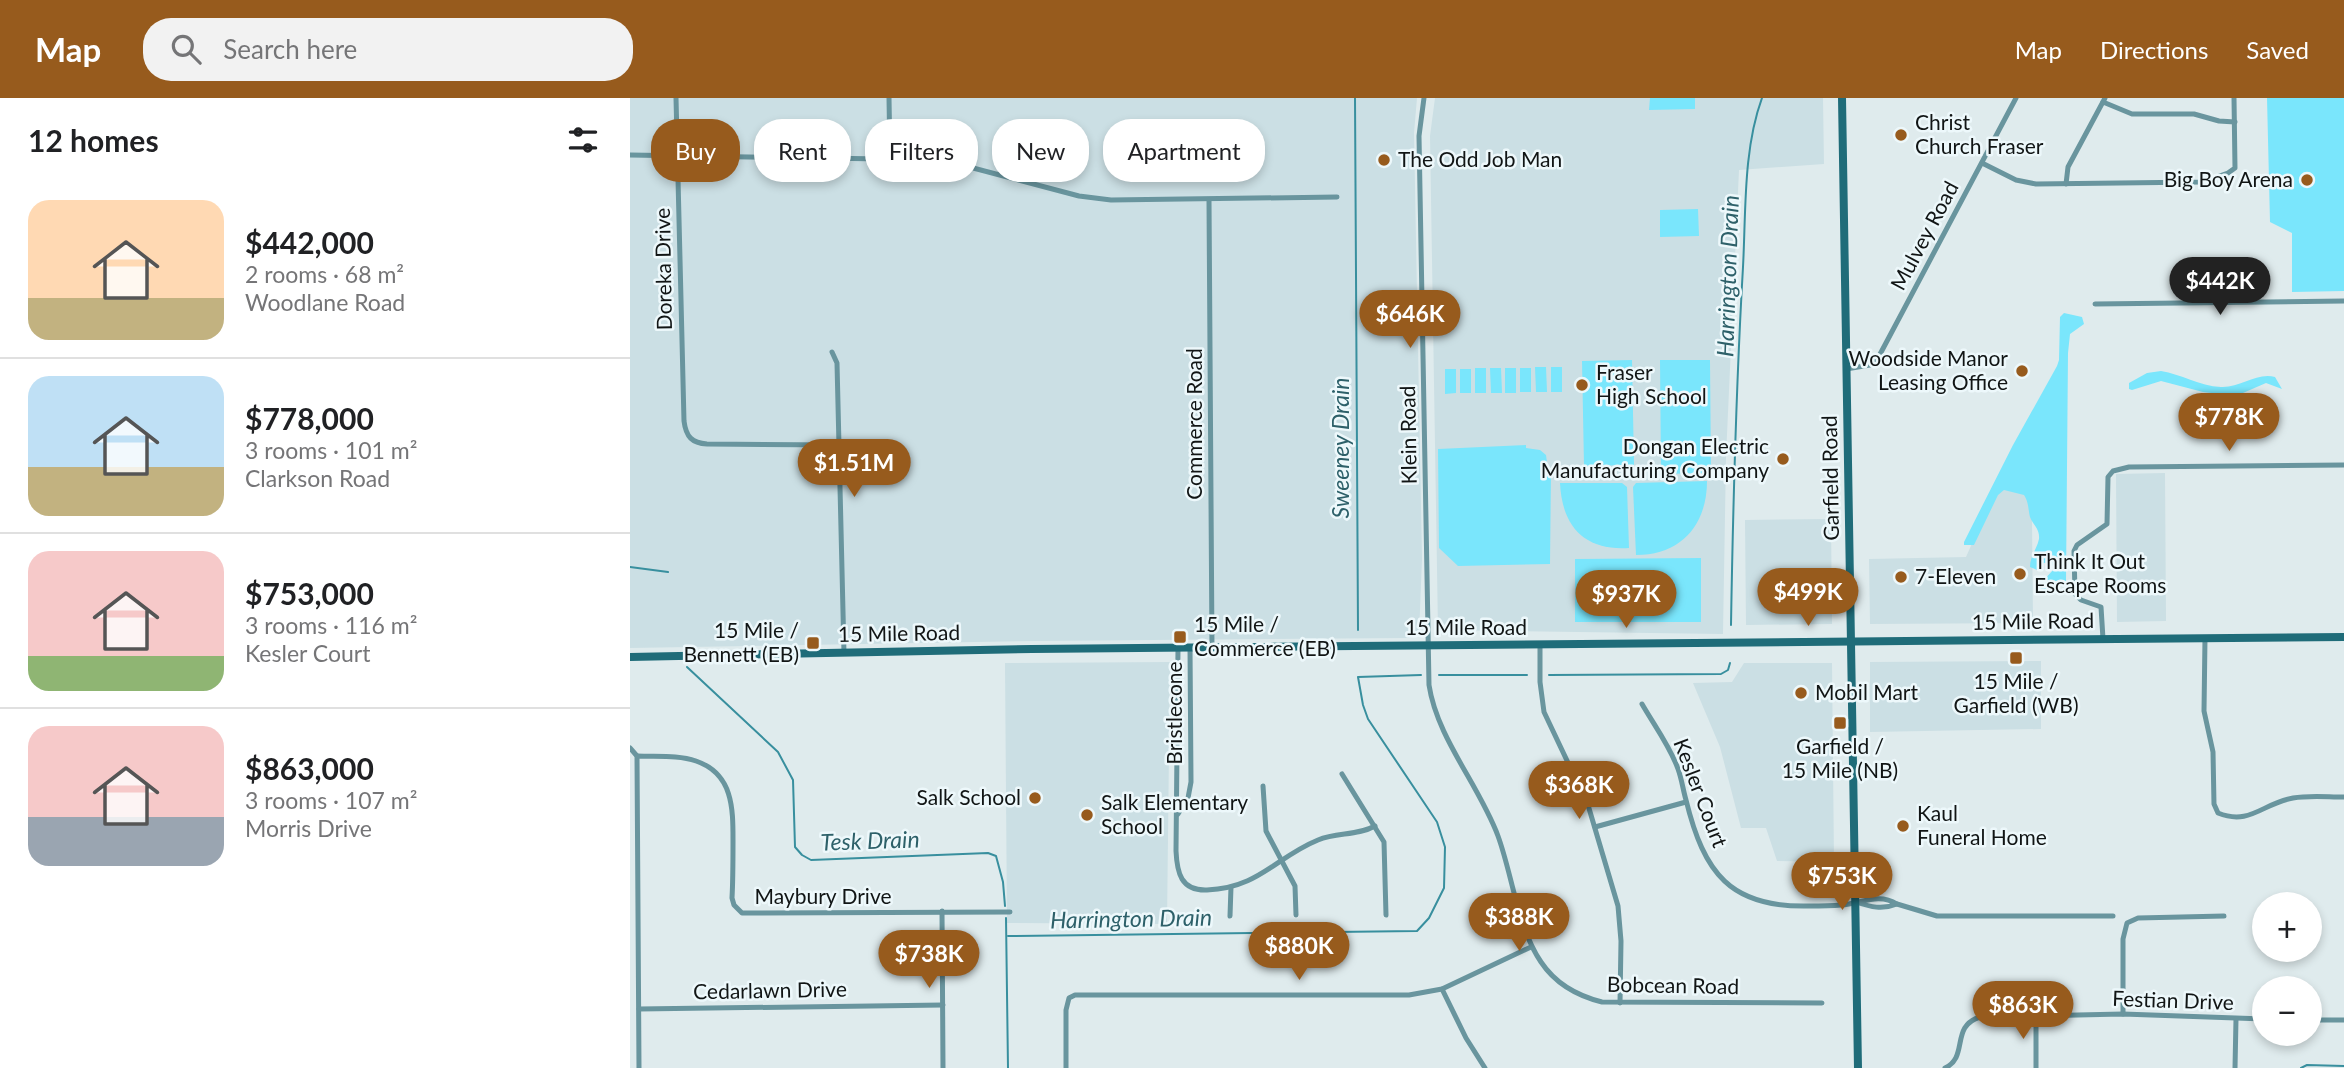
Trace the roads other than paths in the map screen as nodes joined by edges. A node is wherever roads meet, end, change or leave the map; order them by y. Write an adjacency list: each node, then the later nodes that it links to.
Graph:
1 (676, 98): 8 (street, Doreka Drive)
2 (889, 98): 9 (street)
3 (1424, 98): 32 (street, Klein Road)
4 (1842, 98): 24 (main road, Garfield Road)
5 (2016, 98): 15 (street, Mulvey Road)
6 (2234, 98): 10 (street)
7 (2104, 100): 10 (street); 18 (street)
8 (676, 119)
9 (889, 119)
10 (2235, 122): 18 (street)
11 (630, 155): 12 (street)
12 (651, 155)
13 (740, 156): 14 (street)
14 (865, 158)
15 (1982, 163): 18 (street); 24 (street, Mulvey Road)
16 (978, 168): 20 (street)
17 (678, 182): 25 (street, Doreka Drive)
18 (2066, 184)
19 (1337, 197): 20 (street)
20 (1209, 200): 35 (street, Commerce Road)
21 (2344, 301): 22 (street)
22 (2095, 304)
23 (832, 352): 25 (street)
24 (1846, 369): 30 (main road, Garfield Road)
25 (839, 445): 36 (street)
26 (2344, 465): 29 (street)
27 (2344, 637): 28 (main road, 15 Mile Road)
28 (2204, 638): 29 (main road, 15 Mile Road); 43 (street)
29 (2103, 639): 30 (main road, 15 Mile Road)
30 (1851, 642): 31 (main road, 15 Mile Road); 51 (main road, Garfield Road)
31 (1540, 645): 32 (main road, 15 Mile Road); 48 (street)
32 (1429, 646): 35 (main road, 15 Mile Road); 59 (street, Bobcean Road)
33 (1178, 648): 34 (main road, 15 Mile Road); 36 (main road, 15 Mile Road); 46 (street, Bristlecone)
34 (1190, 648): 35 (main road, 15 Mile Road); 46 (street, Bristlecone)
35 (1212, 648)
36 (844, 653): 37 (main road, 15 Mile Road)
37 (630, 657)
38 (1642, 704): 44 (street, Kesler Court)
39 (630, 748): 40 (street)
40 (637, 756): 45 (street); 52 (street, Maybury Drive)
41 (1342, 774): 47 (street)
42 (1263, 786): 49 (street)
43 (2344, 797)
44 (1686, 802): 48 (street); 51 (street, Kesler Court)
45 (634, 808): 64 (street)
46 (1176, 817): 50 (street, Bristlecone)
47 (1375, 825): 49 (street, Bristlecone); 55 (street)
48 (1595, 827): 61 (street)
49 (1282, 862): 50 (street, Bristlecone); 54 (street)
50 (1231, 887): 57 (street)
51 (1856, 902): 56 (street, Kesler Court); 75 (main road, Garfield Road)
52 (942, 911): 53 (street, Maybury Drive); 63 (street)
53 (1010, 912)
54 (1296, 915)
55 (1386, 915)
56 (2113, 915)
57 (1230, 916)
58 (2224, 916): 65 (street)
59 (1531, 947): 60 (street); 61 (street, Bobcean Road)
60 (1442, 989): 73 (street); 74 (street)
61 (1620, 1003): 62 (street, Bobcean Road)
62 (1822, 1003)
63 (943, 1005): 64 (street, Cedarlawn Drive); 72 (street)
64 (639, 1009): 71 (street)
65 (2123, 1014): 66 (street, Festian Drive); 67 (street, Festian Drive)
66 (2036, 1015): 76 (street, Festian Drive); 77 (street)
67 (2236, 1018): 68 (street, Festian Drive); 78 (street)
68 (2252, 1019)
69 (2322, 1020): 70 (street)
70 (2344, 1020)
71 (639, 1068)
72 (943, 1068)
73 (1066, 1068)
74 (1484, 1068)
75 (1858, 1068)
76 (1945, 1068)
77 (2036, 1068)
78 (2235, 1068)

